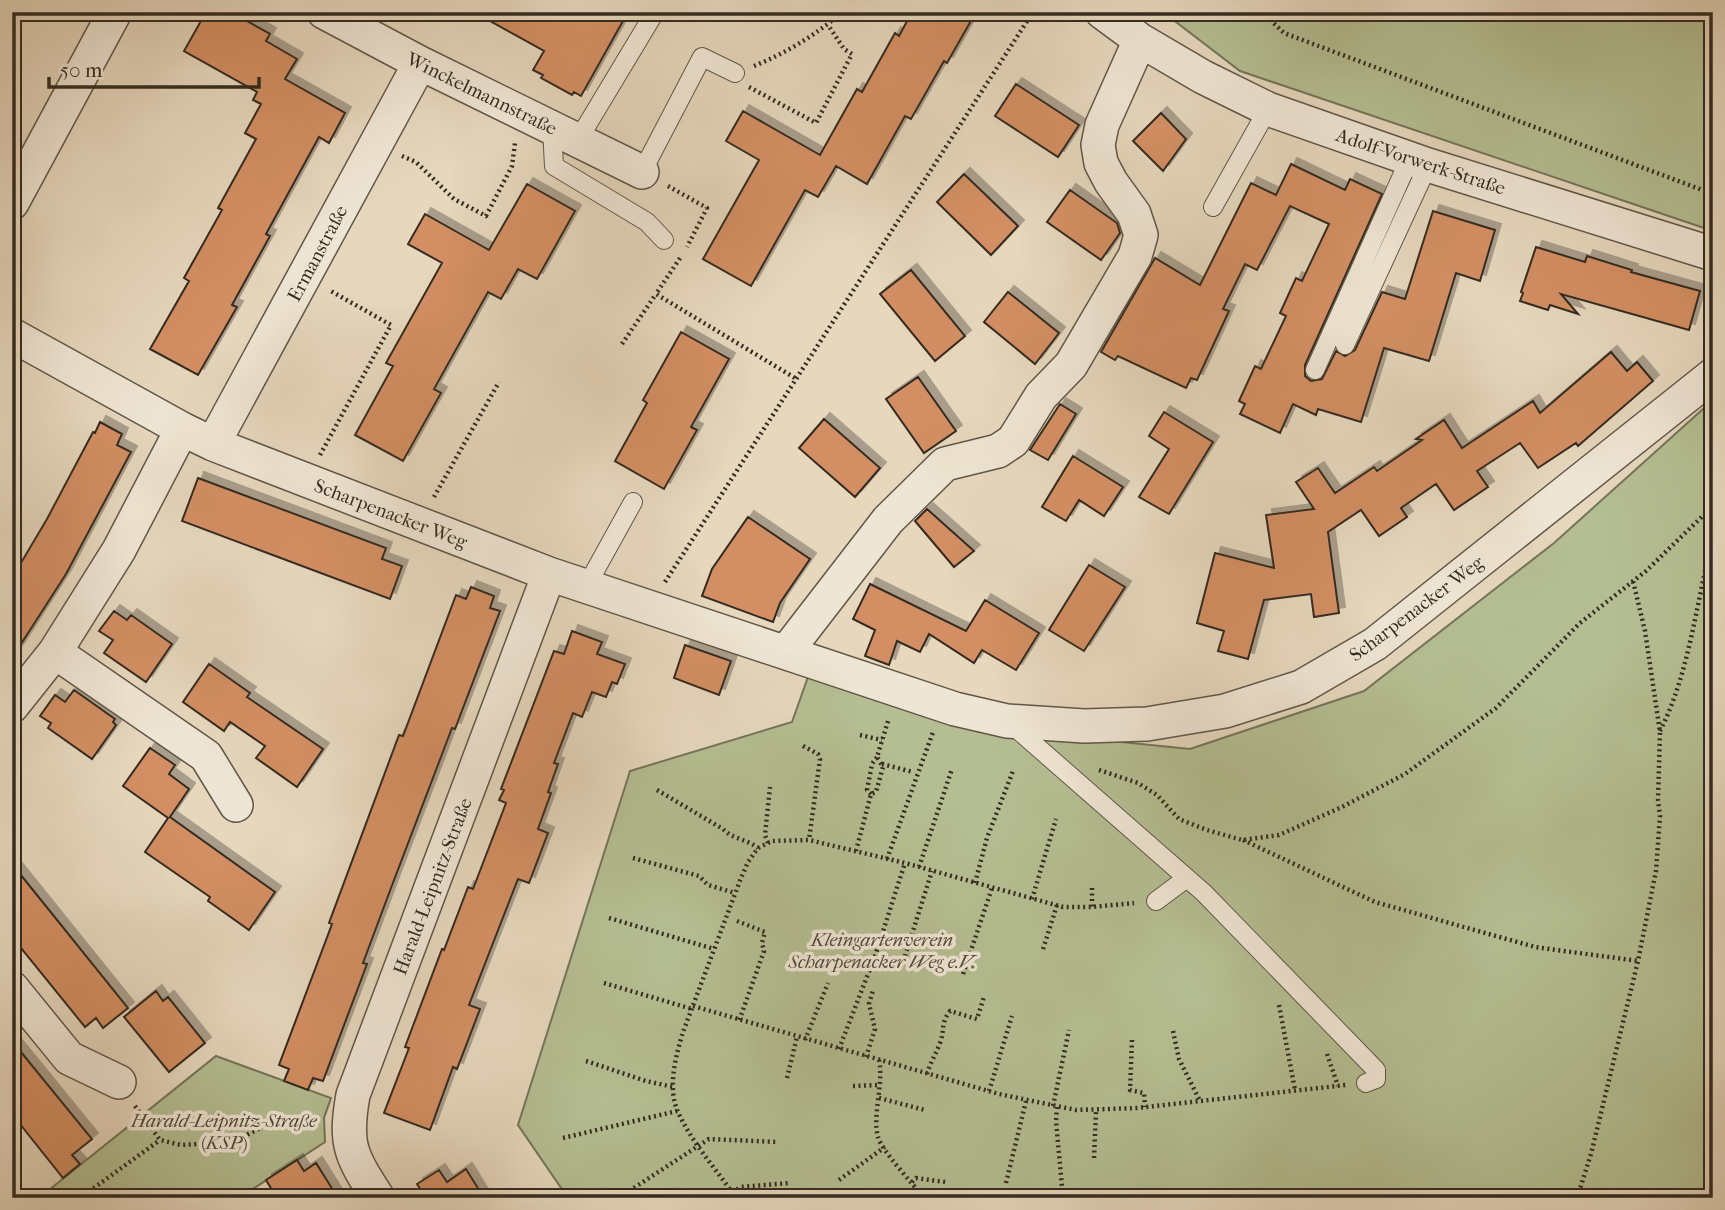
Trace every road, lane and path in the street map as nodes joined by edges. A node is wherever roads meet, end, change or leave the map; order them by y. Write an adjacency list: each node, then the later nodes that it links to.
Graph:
1 (115, 12): 19 (street)
2 (324, 12): 10 (street, Winckelmannstraße)
3 (655, 12): 14 (lane)
4 (842, 12): 8 (path)
5 (1033, 12): 32 (path)
6 (1102, 12): 9 (street, Adolf-Vorwerk-Straße)
7 (1262, 12): 18 (path)
8 (828, 24): 11 (path); 11 (path)
9 (1140, 40): 12 (street, Adolf-Vorwerk-Straße); 46 (street)
10 (420, 63): 13 (street, Winckelmannstraße); 15 (street, Ermanstraße)
11 (735, 73): 17 (lane)
12 (1268, 109): 16 (street, Adolf-Vorwerk-Straße); 20 (lane)
13 (518, 111): 14 (street, Winckelmannstraße); 15 (path)
14 (565, 134): 17 (street, Winckelmannstraße); 21 (lane)
15 (376, 144): 25 (street, Ermanstraße)
16 (1419, 162): 24 (street, Adolf-Vorwerk-Straße); 29 (lane); 30 (lane)
17 (642, 172): 22 (path)
18 (1713, 194)
19 (12, 204)
20 (1213, 207)
21 (664, 240)
22 (691, 241)
23 (685, 251): 26 (path)
24 (1713, 254)
25 (304, 276): 35 (street, Ermanstraße); 36 (path)
26 (656, 294): 28 (path); 32 (path)
27 (12, 335): 34 (street, Scharpenacker Weg)
28 (622, 344)
29 (1345, 345)
30 (1315, 370)
31 (1713, 375): 49 (street, Scharpenacker Weg)
32 (795, 378): 44 (path)
33 (499, 382): 39 (path)
34 (182, 429): 35 (street, Scharpenacker Weg); 45 (street)
35 (213, 444): 36 (street, Scharpenacker Weg)
36 (307, 481): 39 (street, Scharpenacker Weg)
37 (633, 502): 43 (lane)
38 (1713, 506): 42 (path)
39 (419, 524): 41 (street, Scharpenacker Weg)
40 (1713, 538): 51 (path)
41 (549, 574): 43 (street, Scharpenacker Weg); 144 (street, Harald-Leipnitz-Straße)
42 (1633, 581): 51 (path); 67 (path)
43 (586, 587): 44 (street, Scharpenacker Weg)
44 (649, 607): 46 (street, Scharpenacker Weg)
45 (55, 652): 47 (street); 64 (street)
46 (786, 652): 49 (street, Scharpenacker Weg)
47 (12, 706)
48 (890, 713): 53 (path)
49 (1007, 720): 76 (lane)
50 (933, 731): 72 (path)
51 (1660, 732): 90 (path)
52 (860, 735): 53 (path)
53 (882, 740): 55 (path)
54 (803, 746): 66 (path)
55 (877, 757): 56 (path); 63 (path)
56 (881, 764): 60 (path); 63 (path)
57 (1092, 768): 67 (path)
58 (953, 769): 74 (path)
59 (1013, 771): 77 (path)
60 (913, 772)
61 (771, 787): 68 (path)
62 (657, 790): 69 (path)
63 (871, 794): 70 (path)
64 (236, 805)
65 (1056, 820): 81 (path)
66 (809, 840): 68 (path); 70 (path)
67 (1242, 840): 90 (path)
68 (768, 843): 69 (path)
69 (758, 848): 80 (path)
70 (856, 851): 72 (path)
71 (633, 858): 80 (path)
72 (887, 859): 73 (path)
73 (905, 863): 74 (path); 107 (path)
74 (919, 867): 75 (path)
75 (932, 871): 77 (path); 89 (path)
76 (1187, 878): 82 (lane); 114 (lane)
77 (975, 883): 78 (path)
78 (992, 888): 81 (path); 91 (path)
79 (1092, 888): 84 (path)
80 (735, 893): 87 (path)
81 (1032, 900): 83 (path)
82 (1156, 901): 84 (path)
83 (1057, 905): 84 (path); 88 (path)
84 (1092, 907)
85 (609, 918): 87 (path)
86 (737, 921): 100 (path)
87 (714, 949): 98 (path)
88 (1043, 949)
89 (905, 956)
90 (1638, 961): 147 (path)
91 (964, 974)
92 (604, 983): 98 (path)
93 (828, 983): 104 (path)
94 (12, 988): 113 (street)
95 (873, 990): 108 (path)
96 (984, 998): 111 (path)
97 (1279, 1002): 119 (path)
98 (693, 1008): 100 (path); 118 (path)
99 (1012, 1016): 120 (path)
100 (739, 1021): 103 (path)
101 (1069, 1030): 124 (path)
102 (1173, 1031): 123 (path)
103 (797, 1037): 104 (path); 112 (path)
104 (805, 1040): 107 (path)
105 (1132, 1040): 125 (path)
106 (1324, 1046): 117 (path)
107 (839, 1049): 108 (path)
108 (866, 1057): 109 (path)
109 (878, 1060): 111 (path); 115 (path)
110 (586, 1061): 118 (path)
111 (927, 1074): 120 (path)
112 (787, 1078)
113 (119, 1082): 131 (path)
114 (1366, 1083): 117 (path)
115 (880, 1085): 116 (path); 121 (path)
116 (853, 1086)
117 (1338, 1086): 119 (path)
118 (673, 1087): 127 (path)
119 (1295, 1090): 123 (path)
120 (989, 1091): 122 (path)
121 (879, 1098): 126 (path); 134 (path)
122 (1026, 1101): 124 (path); 140 (path)
123 (1200, 1101): 125 (path)
124 (1055, 1106): 128 (path); 146 (path)
125 (1145, 1107): 128 (path)
126 (925, 1110)
127 (677, 1111): 130 (path); 133 (path)
128 (1096, 1111): 135 (path)
129 (319, 1118): 131 (path)
130 (563, 1138)
131 (160, 1140): 143 (path)
132 (778, 1142): 133 (path)
133 (699, 1146): 141 (path); 142 (path)
134 (885, 1147): 136 (path); 137 (path)
135 (1094, 1158)
136 (839, 1180)
137 (912, 1182): 138 (path); 145 (path)
138 (946, 1182)
139 (790, 1183): 141 (path)
140 (1006, 1183)
141 (734, 1195)
142 (620, 1197)
143 (80, 1198)
144 (378, 1198)
145 (924, 1198)
146 (1063, 1198)
147 (1578, 1198)

